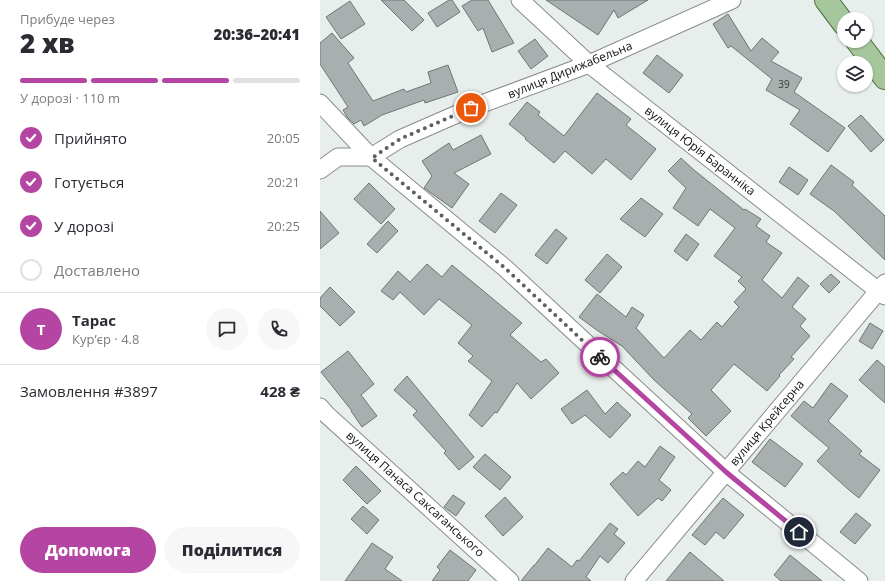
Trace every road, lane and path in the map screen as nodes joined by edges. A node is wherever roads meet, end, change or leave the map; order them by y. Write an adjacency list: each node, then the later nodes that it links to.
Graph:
1 (520, 0): 6 (street, вулиця Юрія Баранніка)
2 (732, 0): 6 (street, вулиця Дирижабельна)
3 (826, 0): 4 (main road)
4 (837, 15)
5 (863, 48): 7 (main road)
6 (589, 64): 9 (street, вулиця Дирижабельна); 11 (street, вулиця Юрія Баранніка)
7 (883, 73)
8 (320, 104): 9 (street)
9 (372, 158): 10 (street); 13 (street)
10 (320, 170)
11 (883, 289): 13 (street, вулиця Крейсерна)
12 (320, 407): 14 (street, вулиця Панаса Саксаганського)
13 (726, 472): 15 (street, вулиця Крейсерна); 16 (street)
14 (510, 581)
15 (634, 581)
16 (859, 581)

